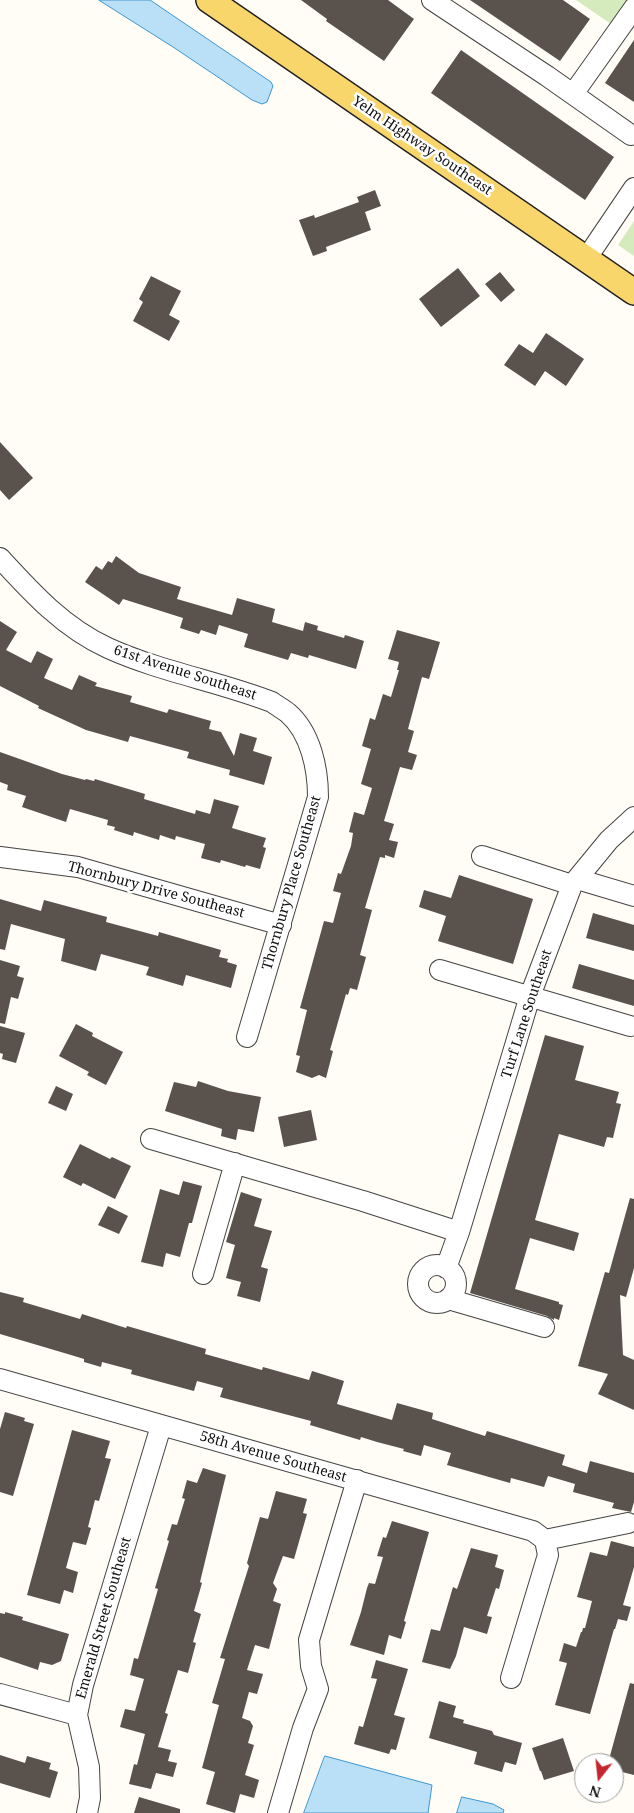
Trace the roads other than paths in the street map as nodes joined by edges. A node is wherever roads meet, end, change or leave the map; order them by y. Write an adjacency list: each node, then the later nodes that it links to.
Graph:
1 (209, 0): 7 (main road, Yelm Highway Southeast)
2 (432, 0): 4 (street)
3 (634, 8): 4 (street)
4 (573, 94): 5 (street)
5 (631, 135)
6 (634, 188): 7 (street)
7 (586, 259): 8 (main road, Yelm Highway Southeast)
8 (634, 292)
9 (0, 558): 10 (street, 61st Avenue Southeast)
10 (301, 730): 16 (street, Thornbury Place Southeast)
11 (634, 817): 14 (street, Turf Lane Southeast)
12 (482, 856): 14 (street)
13 (0, 857): 16 (street, Thornbury Drive Southeast)
14 (574, 882): 15 (street); 18 (street, Turf Lane Southeast)
15 (634, 896)
16 (281, 925): 20 (street, Thornbury Place Southeast)
17 (440, 970): 18 (street)
18 (530, 996): 19 (street); 23 (street, Turf Lane Southeast)
19 (630, 1026)
20 (247, 1037)
21 (151, 1138): 22 (street)
22 (235, 1163): 23 (street); 25 (street)
23 (459, 1232): 24 (street, Turf Lane Southeast)
24 (446, 1268): 26 (street); 26 (street)
25 (203, 1274)
26 (448, 1299): 27 (street)
27 (544, 1327)
28 (0, 1379): 29 (street, 58th Avenue Southeast)
29 (161, 1426): 30 (street, 58th Avenue Southeast); 35 (street, Emerald Street Southeast)
30 (357, 1480): 32 (street, 58th Avenue Southeast); 37 (street)
31 (628, 1523): 32 (street)
32 (544, 1540): 33 (street)
33 (511, 1678)
34 (0, 1694): 35 (street)
35 (77, 1715): 36 (street, Emerald Street Southeast)
36 (87, 1813)
37 (278, 1813)

